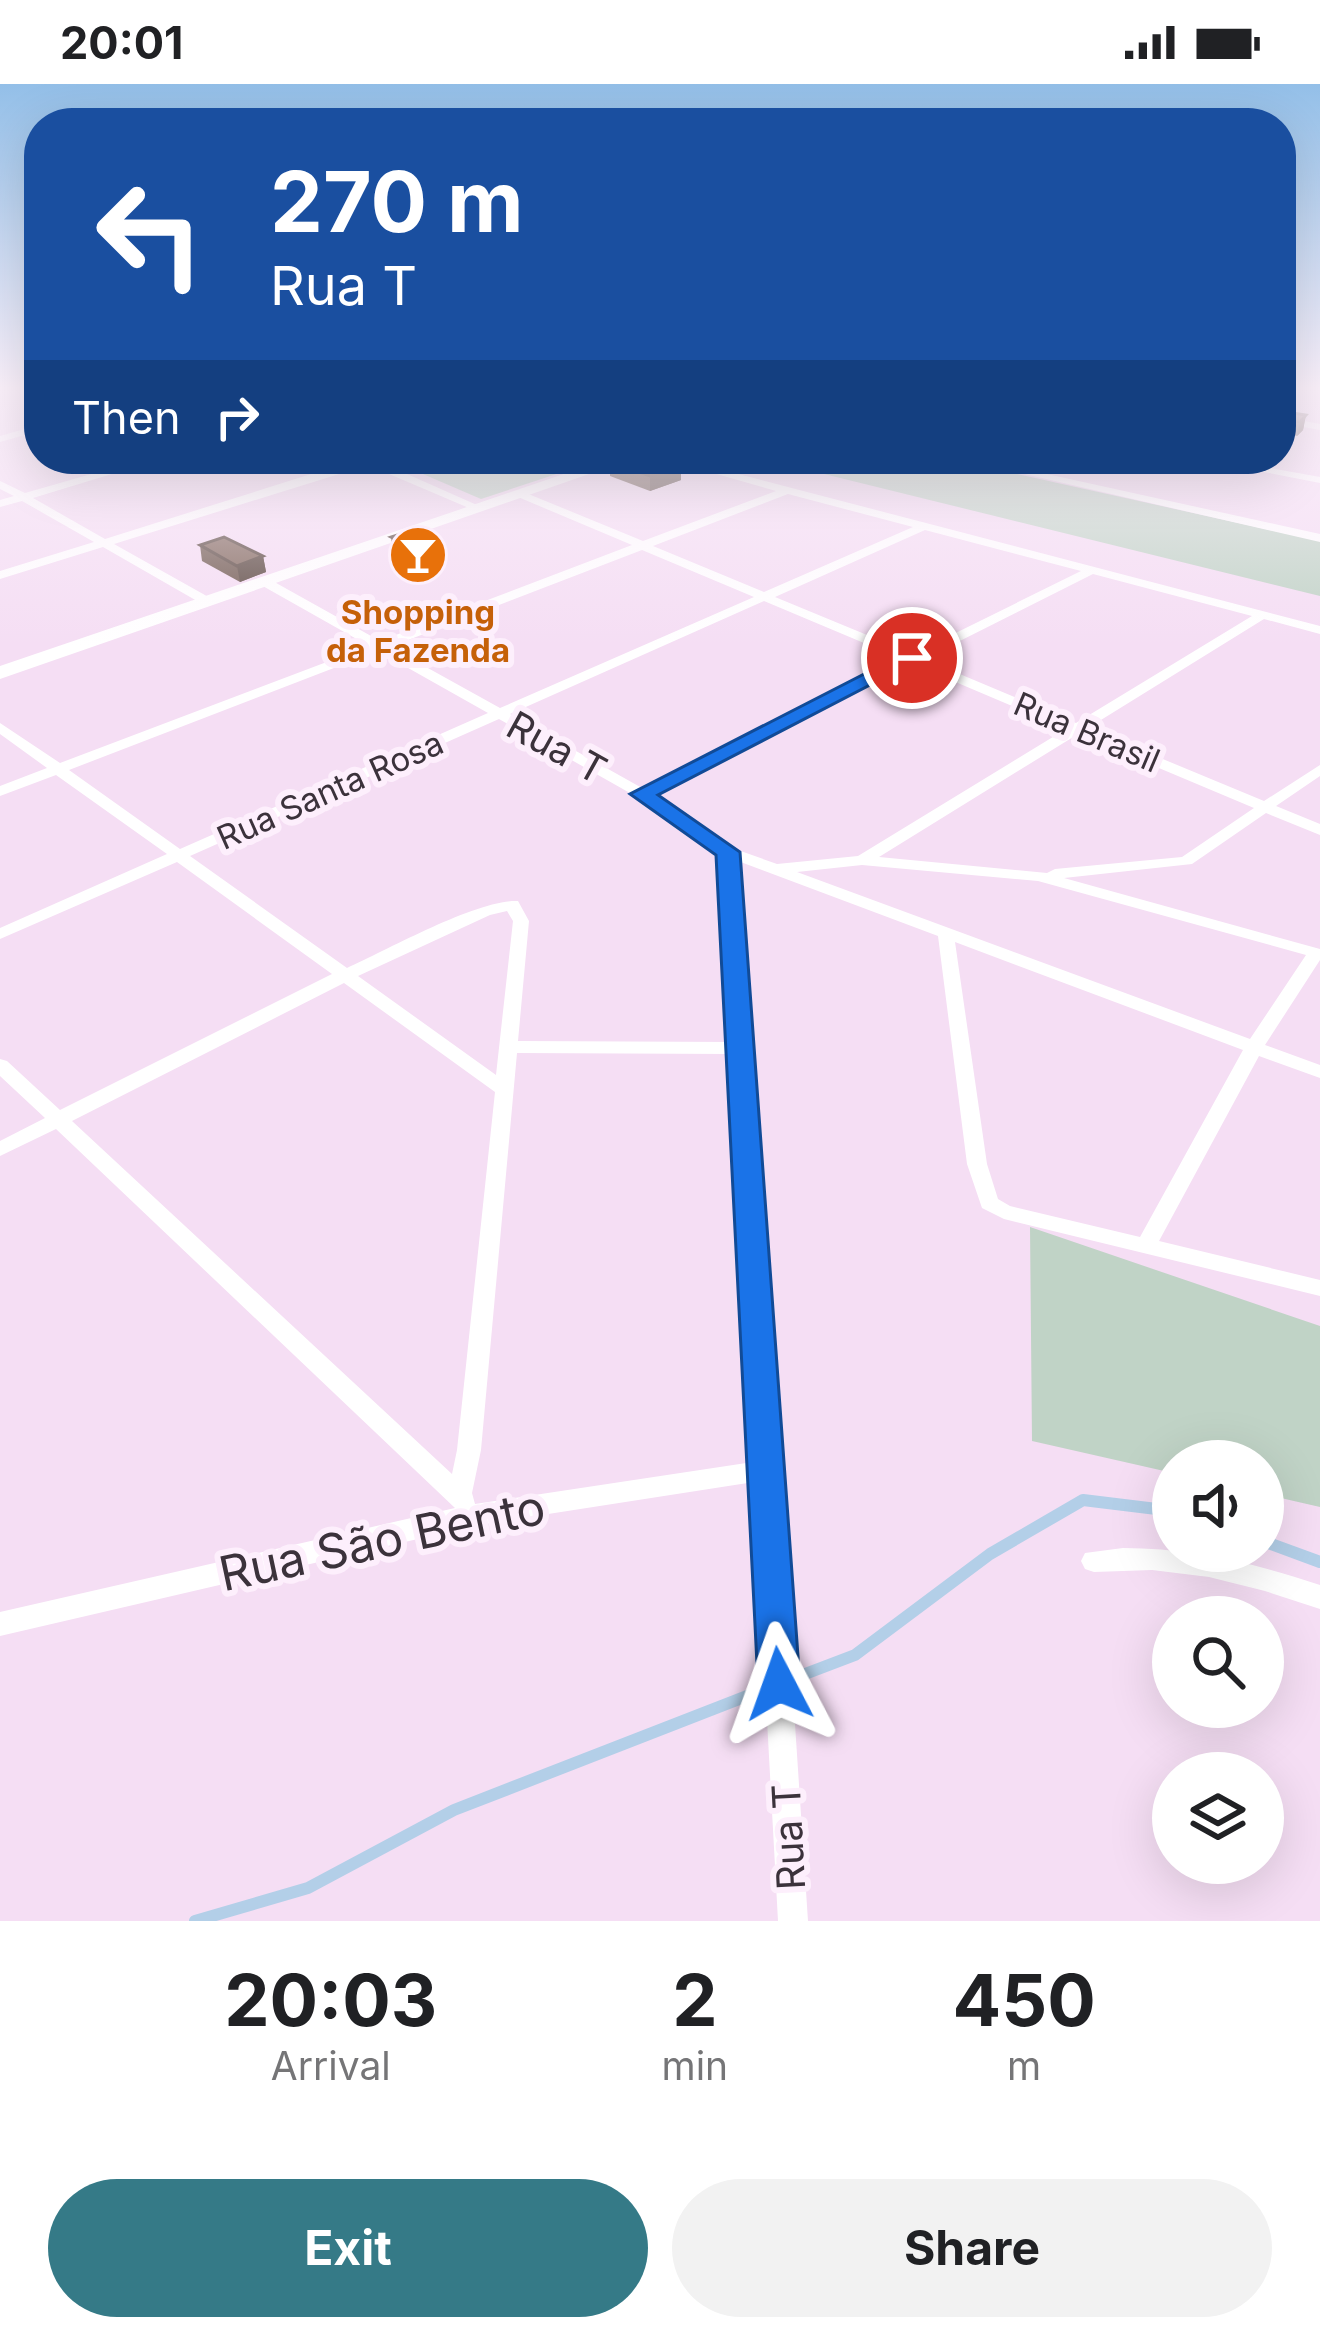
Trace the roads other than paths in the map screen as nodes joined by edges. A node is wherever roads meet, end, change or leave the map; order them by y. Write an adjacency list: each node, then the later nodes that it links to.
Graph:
1 (101, 475): 10 (street)
2 (321, 475): 15 (street)
3 (401, 475): 12 (street)
4 (579, 475): 9 (main road)
5 (729, 475): 8 (street)
6 (1035, 475): 14 (street)
7 (0, 484): 10 (street)
8 (788, 490): 13 (street); 16 (street)
9 (522, 495): 12 (main road); 16 (street, Rua Brasil)
10 (25, 497): 11 (street); 15 (street)
11 (0, 504)
12 (480, 509): 19 (main road)
13 (922, 526): 17 (street); 20 (street, Rua Santa Rosa)
14 (1320, 538)
15 (106, 543): 18 (street); 21 (street)
16 (645, 544): 20 (street, Rua Brasil); 24 (street)
17 (1088, 572): 22 (street); 25 (street)
18 (0, 575)
19 (265, 582): 21 (main road); 24 (street, Rua T)
20 (770, 596): 25 (street, Rua Brasil); 27 (street, Rua Santa Rosa)
21 (208, 602): 26 (main road)
22 (1262, 615): 23 (street); 29 (street)
23 (1320, 630)
24 (377, 644): 27 (street, Rua T); 30 (street)
25 (912, 658): 29 (street, Rua Brasil); 33 (street)
26 (0, 673)
27 (498, 715): 33 (street, Rua T); 37 (street, Rua Santa Rosa)
28 (0, 727): 30 (street)
29 (1072, 727): 34 (street, Rua Brasil); 38 (street)
30 (58, 769): 32 (street); 37 (street)
31 (1320, 769): 34 (street)
32 (0, 790)
33 (642, 794): 36 (street, Rua T)
34 (1268, 809): 35 (street, Rua Brasil); 40 (street)
35 (1320, 830)
36 (728, 852): 39 (street); 46 (street, Rua T)
37 (182, 856): 41 (street, Rua Santa Rosa); 44 (street)
38 (862, 860): 39 (street); 40 (street)
39 (772, 869): 42 (street)
40 (1039, 875): 43 (street)
41 (0, 934)
42 (946, 937): 47 (street); 53 (street)
43 (1318, 953): 47 (street)
44 (341, 977): 45 (street); 50 (street); 51 (street)
45 (510, 1047): 46 (street); 50 (street)
46 (738, 1048): 55 (street, Rua T)
47 (1254, 1048): 49 (street); 53 (street)
48 (0, 1065): 51 (street)
49 (1320, 1072)
50 (505, 1090): 56 (street)
51 (56, 1120): 52 (street); 56 (street)
52 (0, 1149)
53 (1148, 1242): 54 (street)
54 (1320, 1288)
55 (766, 1470): 56 (street, Rua São Bento); 60 (street, Rua T)
56 (469, 1506): 59 (street, Rua São Bento)
57 (1094, 1561): 58 (street)
58 (1320, 1597)
59 (0, 1624)
60 (793, 1921)

